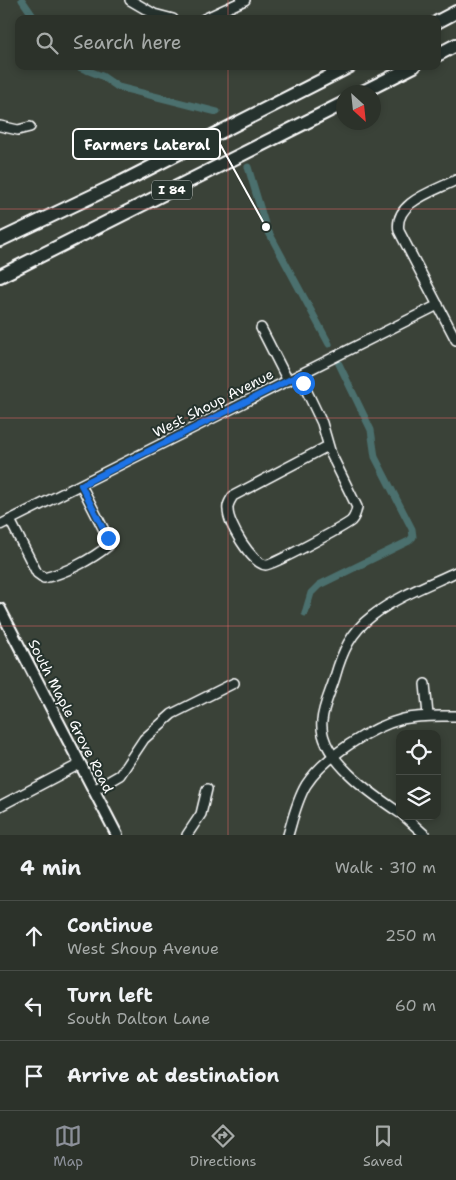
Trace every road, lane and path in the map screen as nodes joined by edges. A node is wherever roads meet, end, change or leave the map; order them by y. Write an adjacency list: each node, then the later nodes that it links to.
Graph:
1 (130, 0): 4 (street)
2 (245, 0): 5 (street)
3 (456, 12): 6 (highway)
4 (158, 15)
5 (213, 15)
6 (441, 20)
7 (456, 45): 8 (highway)
8 (441, 52)
9 (342, 70): 16 (highway, I 84)
10 (406, 70): 11 (highway)
11 (377, 85)
12 (336, 107): 17 (highway, I 84)
13 (0, 126): 14 (street)
14 (30, 127)
15 (456, 180): 18 (street)
16 (0, 240)
17 (0, 276)
18 (438, 305): 20 (street); 21 (street, West Shoup Avenue)
19 (261, 328): 22 (street)
20 (456, 340)
21 (299, 375): 22 (street, West Shoup Avenue); 23 (street)
22 (288, 381): 24 (street, West Shoup Avenue)
23 (328, 446): 23 (street)
24 (81, 485): 25 (street, West Shoup Avenue); 25 (street)
25 (10, 520): 26 (street, West Shoup Avenue)
26 (0, 525)
27 (456, 572): 33 (street)
28 (0, 609): 34 (main road, South Maple Grove Road)
29 (234, 684): 36 (street)
30 (425, 684): 31 (street)
31 (428, 715): 32 (street); 33 (street)
32 (456, 716)
33 (335, 756): 38 (street); 42 (street)
34 (80, 764): 36 (main road, South Maple Grove Road); 37 (street)
35 (207, 789): 41 (street)
36 (94, 790): 40 (main road, South Maple Grove Road)
37 (0, 806)
38 (396, 810)
39 (408, 820): 43 (street)
40 (117, 835)
41 (187, 835)
42 (288, 835)
43 (425, 835)

